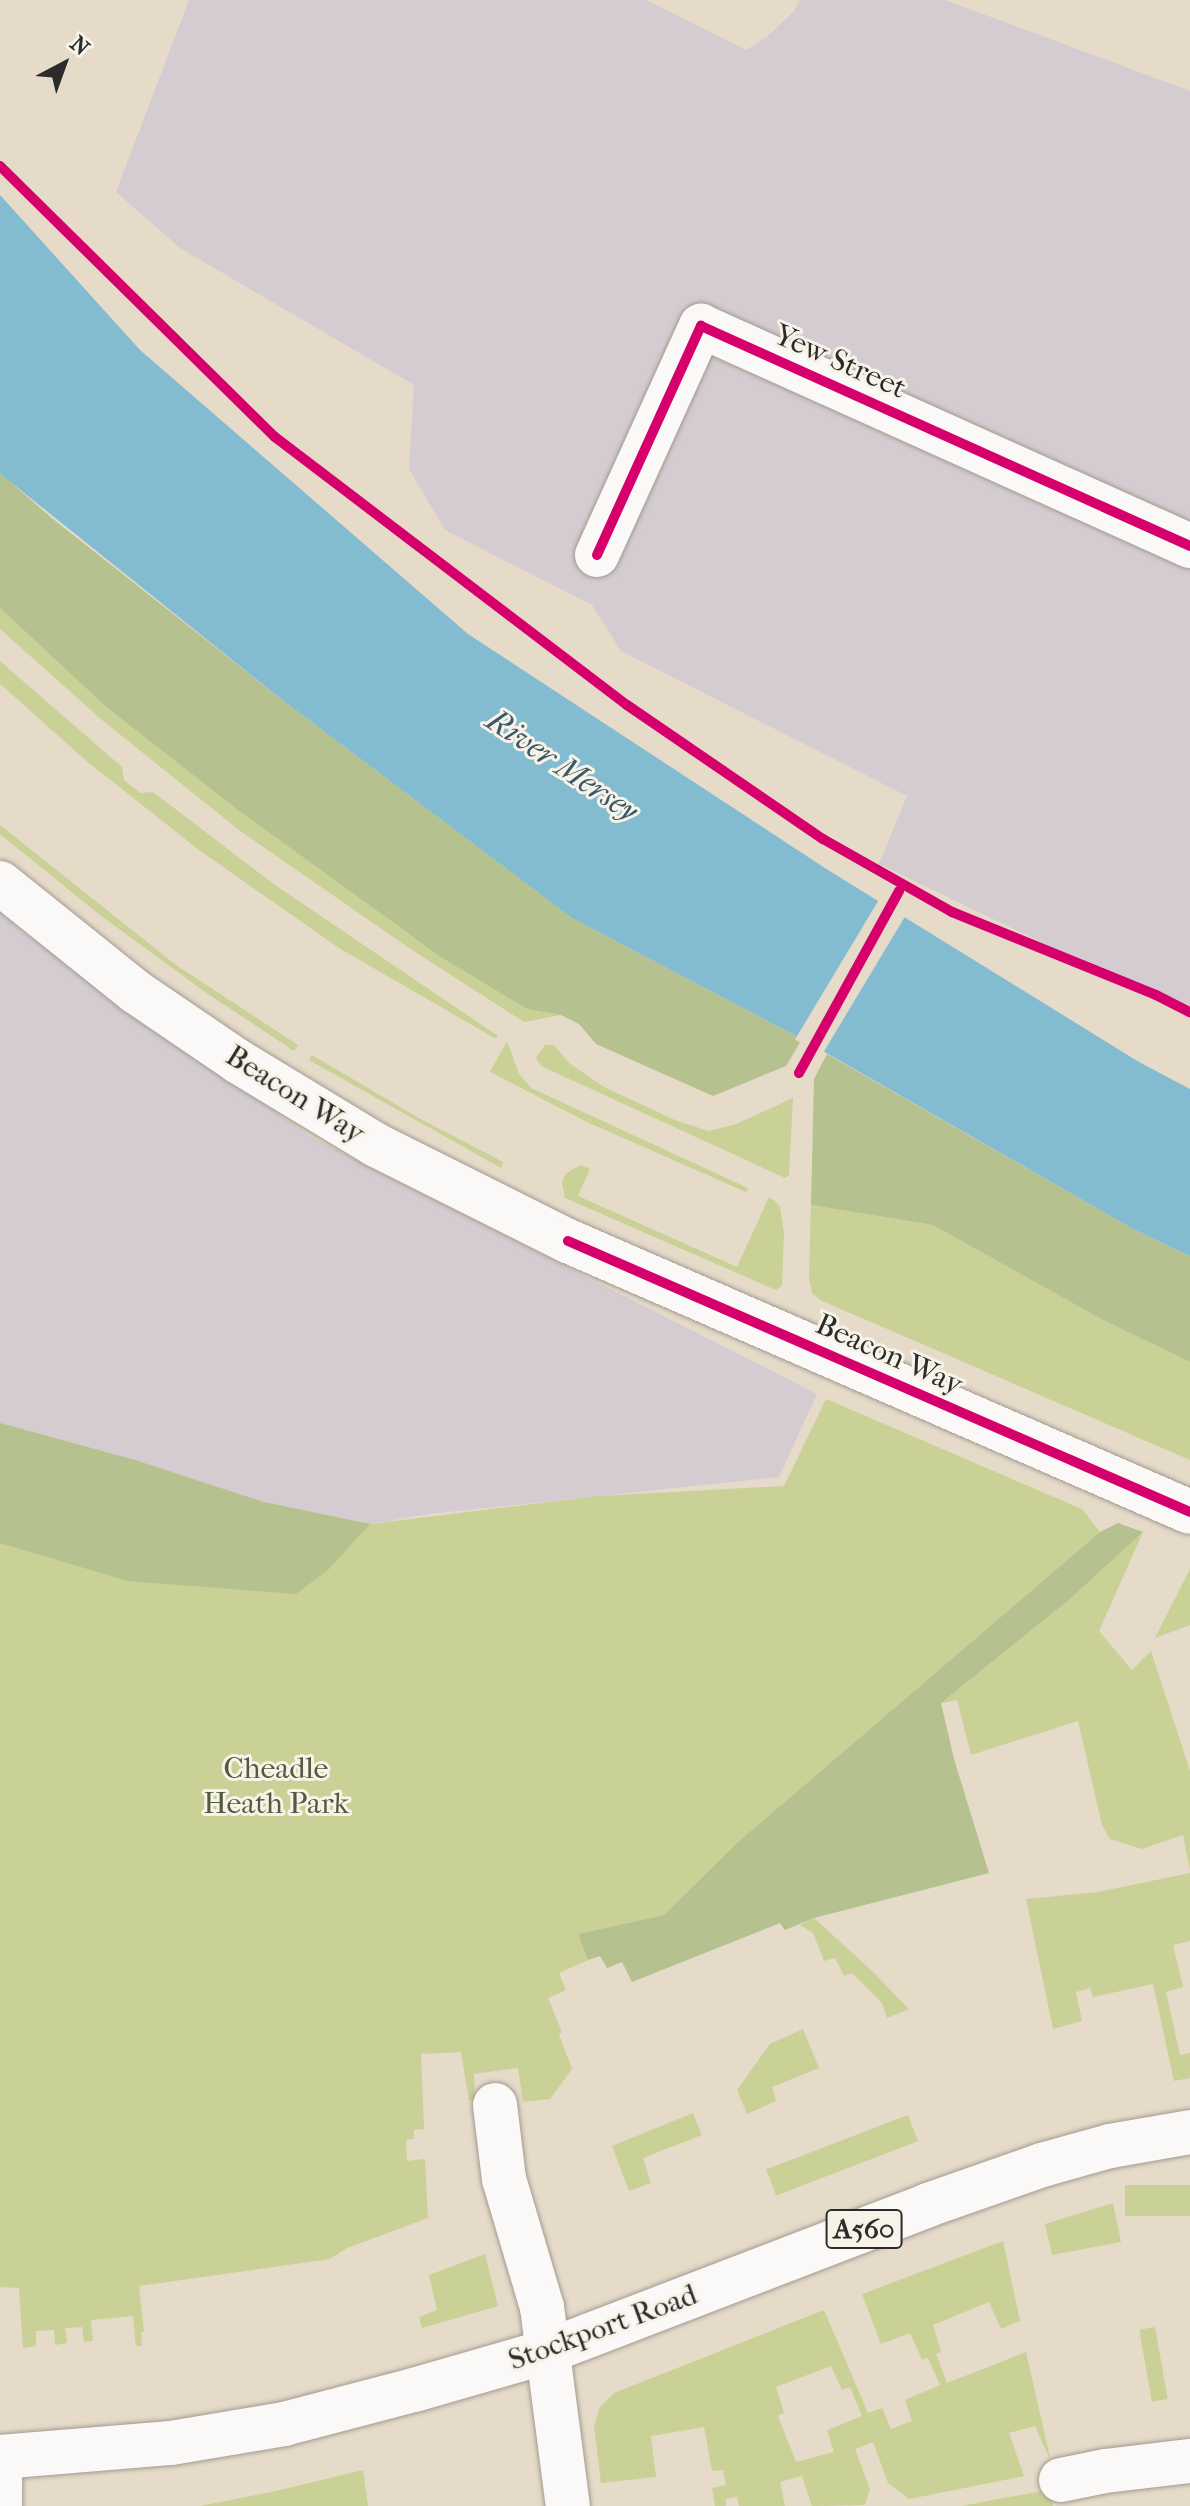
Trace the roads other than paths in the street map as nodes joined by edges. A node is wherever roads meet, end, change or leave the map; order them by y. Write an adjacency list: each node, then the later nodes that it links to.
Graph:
1 (1190, 546): 2 (street, Yew Street)
2 (597, 555)
3 (0, 883): 4 (street, Beacon Way)
4 (1190, 1512)
5 (495, 2105): 7 (street)
6 (1190, 2132): 7 (street, Stockport Road / A560)
7 (546, 2352): 8 (street, Stockport Road / A560); 12 (street)
8 (0, 2457): 11 (street)
9 (1190, 2461): 10 (street)
10 (1061, 2480)
11 (0, 2505)
12 (568, 2506)

